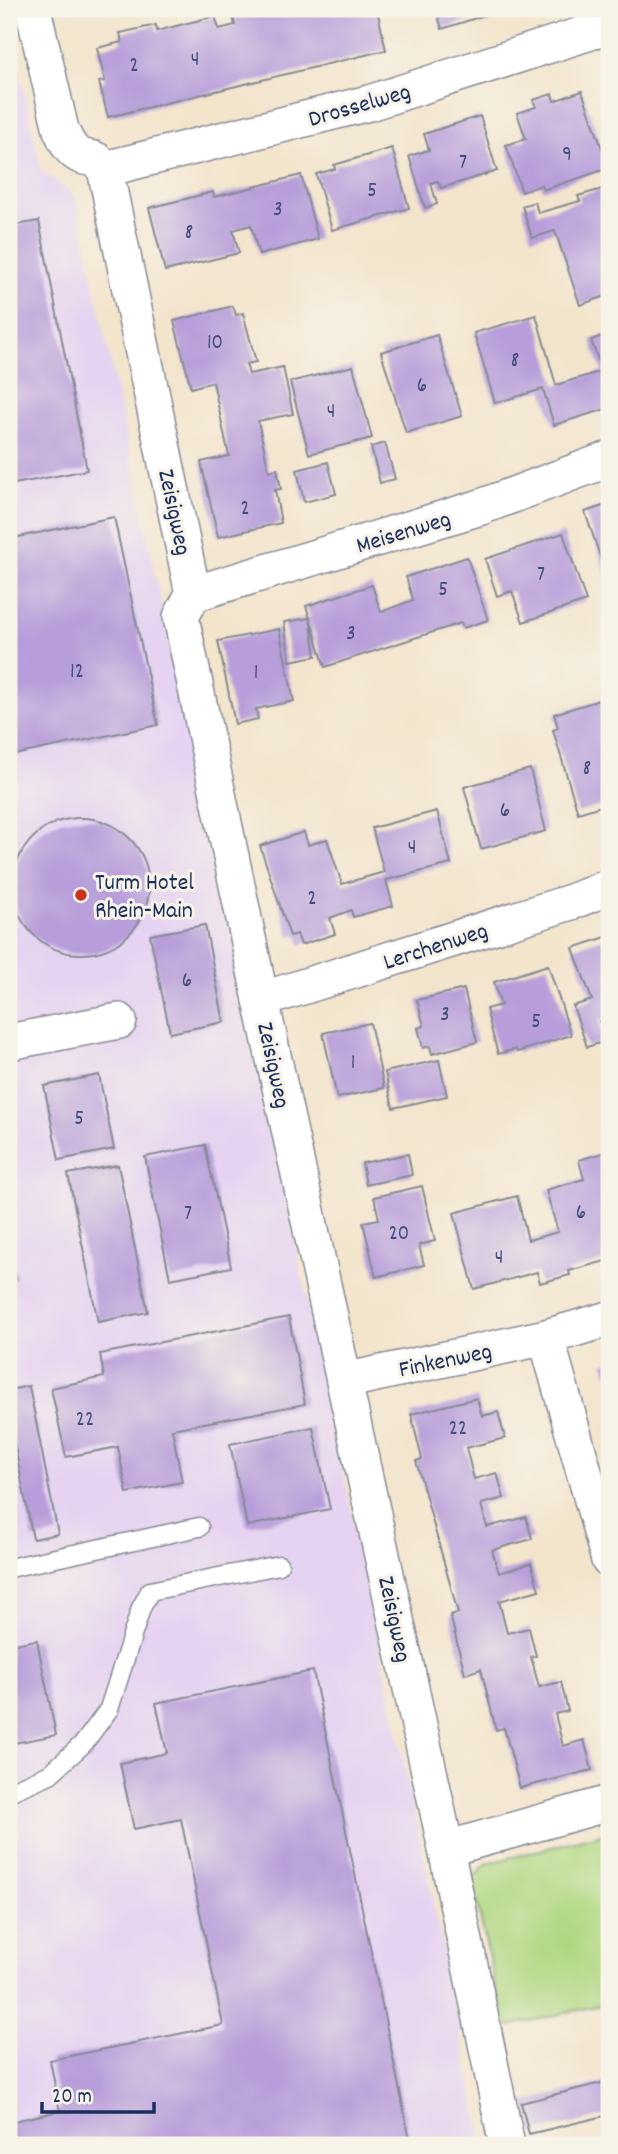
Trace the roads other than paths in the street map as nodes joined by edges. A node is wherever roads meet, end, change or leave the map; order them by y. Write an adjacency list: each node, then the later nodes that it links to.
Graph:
1 (33, 9): 3 (street)
2 (609, 26): 3 (street, Drosselweg)
3 (105, 169): 5 (street, Zeisigweg)
4 (609, 459): 5 (street, Meisenweg)
5 (193, 594): 7 (street, Zeisigweg)
6 (609, 887): 7 (street, Lerchenweg)
7 (261, 1000): 12 (street, Zeisigweg)
8 (119, 1021): 9 (street)
9 (9, 1042)
10 (609, 1319): 11 (street, Finkenweg)
11 (546, 1337): 12 (street, Finkenweg); 14 (street)
12 (344, 1381): 19 (street, Zeisigweg)
13 (198, 1527): 16 (lane)
14 (609, 1560)
15 (279, 1565): 17 (lane)
16 (9, 1568)
17 (9, 1792)
18 (609, 1803): 19 (street)
19 (446, 1849): 20 (street, Zeisigweg)
20 (507, 2145)

